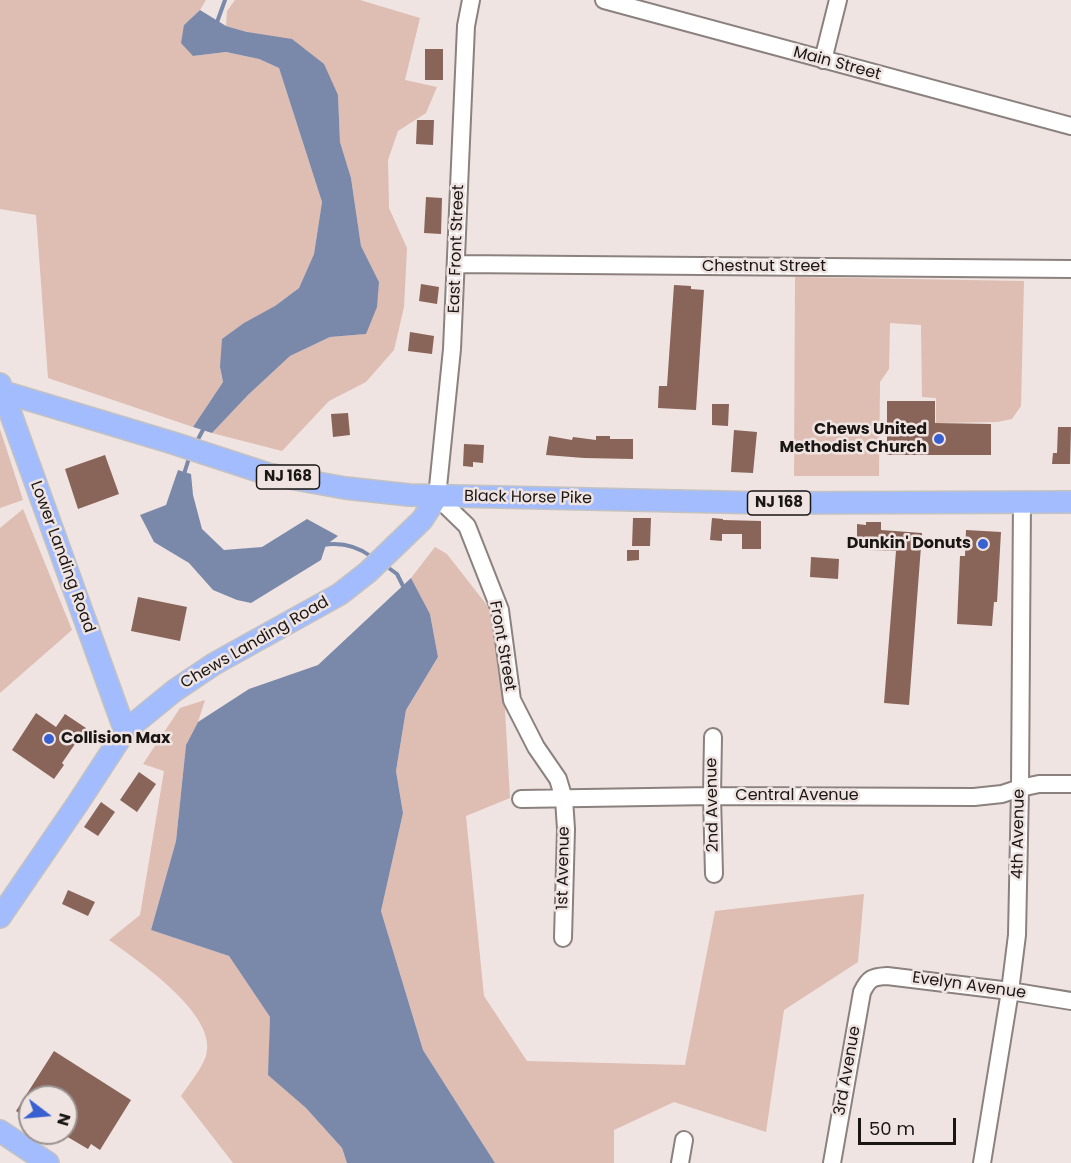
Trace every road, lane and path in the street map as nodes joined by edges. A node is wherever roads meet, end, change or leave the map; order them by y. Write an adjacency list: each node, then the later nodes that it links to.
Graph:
1 (471, 0): 6 (street, East Front Street)
2 (604, 0): 4 (street, Main Street)
3 (838, 0): 4 (street)
4 (823, 60): 5 (street, Main Street)
5 (1071, 126)
6 (457, 264): 7 (street, Chestnut Street); 9 (street, East Front Street)
7 (1071, 269)
8 (1, 389): 9 (main road, Black Horse Pike / NJ 168); 12 (main road, Lower Landing Road)
9 (438, 497): 10 (main road, Black Horse Pike / NJ 168); 12 (main road, Chews Landing Road); 18 (street, Front Street)
10 (1022, 502): 11 (main road, Black Horse Pike / NJ 168); 15 (street, 4th Avenue)
11 (1071, 502)
12 (125, 731): 20 (main road, Chews Landing Road)
13 (713, 736): 16 (street, 2nd Avenue)
14 (1071, 784): 15 (street, Central Avenue)
15 (1020, 788): 16 (street, Central Avenue); 23 (street, 4th Avenue)
16 (712, 796): 18 (street, Central Avenue); 19 (street, 2nd Avenue)
17 (521, 799): 18 (street, Central Avenue)
18 (564, 799): 21 (street, 1st Avenue)
19 (714, 874)
20 (0, 917)
21 (563, 938)
22 (868, 981): 23 (street, Evelyn Avenue); 29 (street, 3rd Avenue)
23 (1010, 991): 24 (street, Evelyn Avenue); 30 (street, 4th Avenue)
24 (1071, 1001)
25 (0, 1131): 27 (main road)
26 (684, 1140): 28 (street)
27 (48, 1163)
28 (680, 1163)
29 (832, 1163)
30 (982, 1163)

